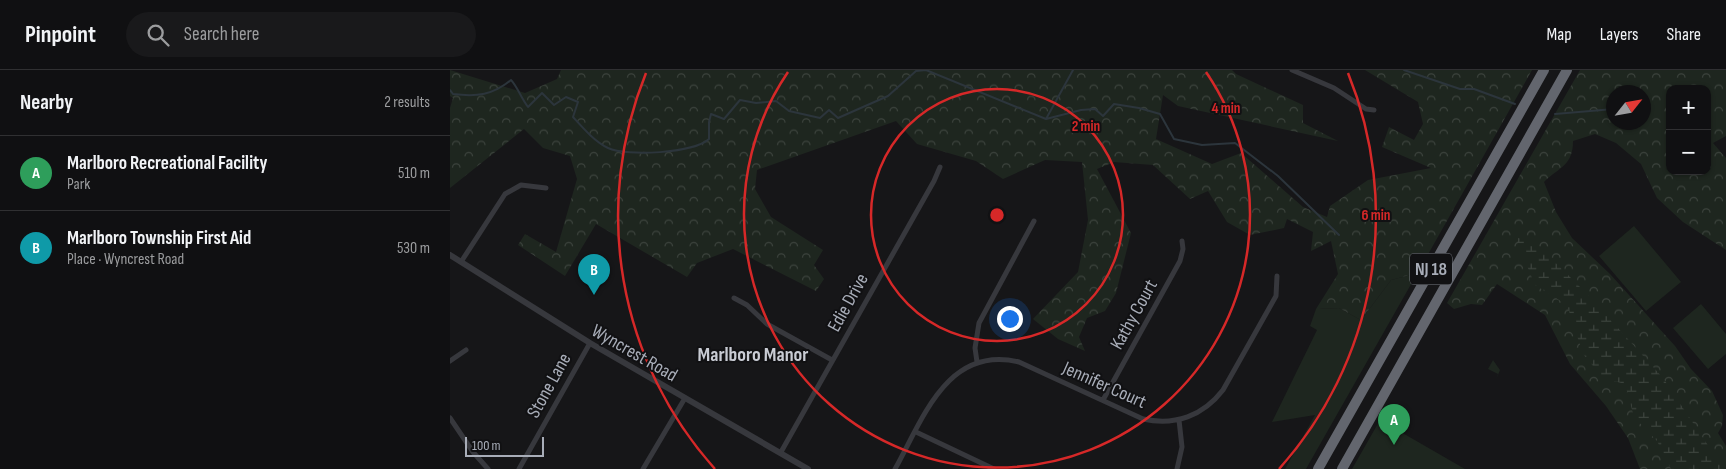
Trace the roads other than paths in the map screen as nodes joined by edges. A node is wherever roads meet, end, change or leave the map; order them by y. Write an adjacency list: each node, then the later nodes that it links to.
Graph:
1 (1292, 70): 4 (street)
2 (1544, 70): 31 (highway, NJ 18)
3 (1567, 70): 32 (highway, NJ 18)
4 (1374, 110)
5 (940, 167): 15 (street, Edie Drive)
6 (546, 188): 10 (street)
7 (1034, 221): 17 (street)
8 (1182, 241): 19 (street, Kathy Court)
9 (450, 255): 10 (street, Wyncrest Road)
10 (461, 262): 13 (street, Wyncrest Road)
11 (1278, 276): 21 (street, Jennifer Court)
12 (734, 298): 15 (street)
13 (590, 343): 18 (street, Wyncrest Road); 25 (street, Stone Lane)
14 (466, 350): 16 (street)
15 (832, 360): 23 (street, Edie Drive)
16 (450, 361)
17 (977, 362): 19 (street, Jennifer Court); 22 (street, Jennifer Court)
18 (685, 398): 23 (street, Wyncrest Road); 26 (street)
19 (1102, 400): 21 (street, Jennifer Court)
20 (450, 418): 24 (street)
21 (1180, 420): 30 (street)
22 (916, 432): 28 (street, Jennifer Court); 29 (street)
23 (780, 452): 27 (street, Wyncrest Road)
24 (488, 469)
25 (518, 469)
26 (643, 469)
27 (808, 469)
28 (895, 469)
29 (994, 469)
30 (1177, 469)
31 (1318, 469)
32 (1342, 469)

